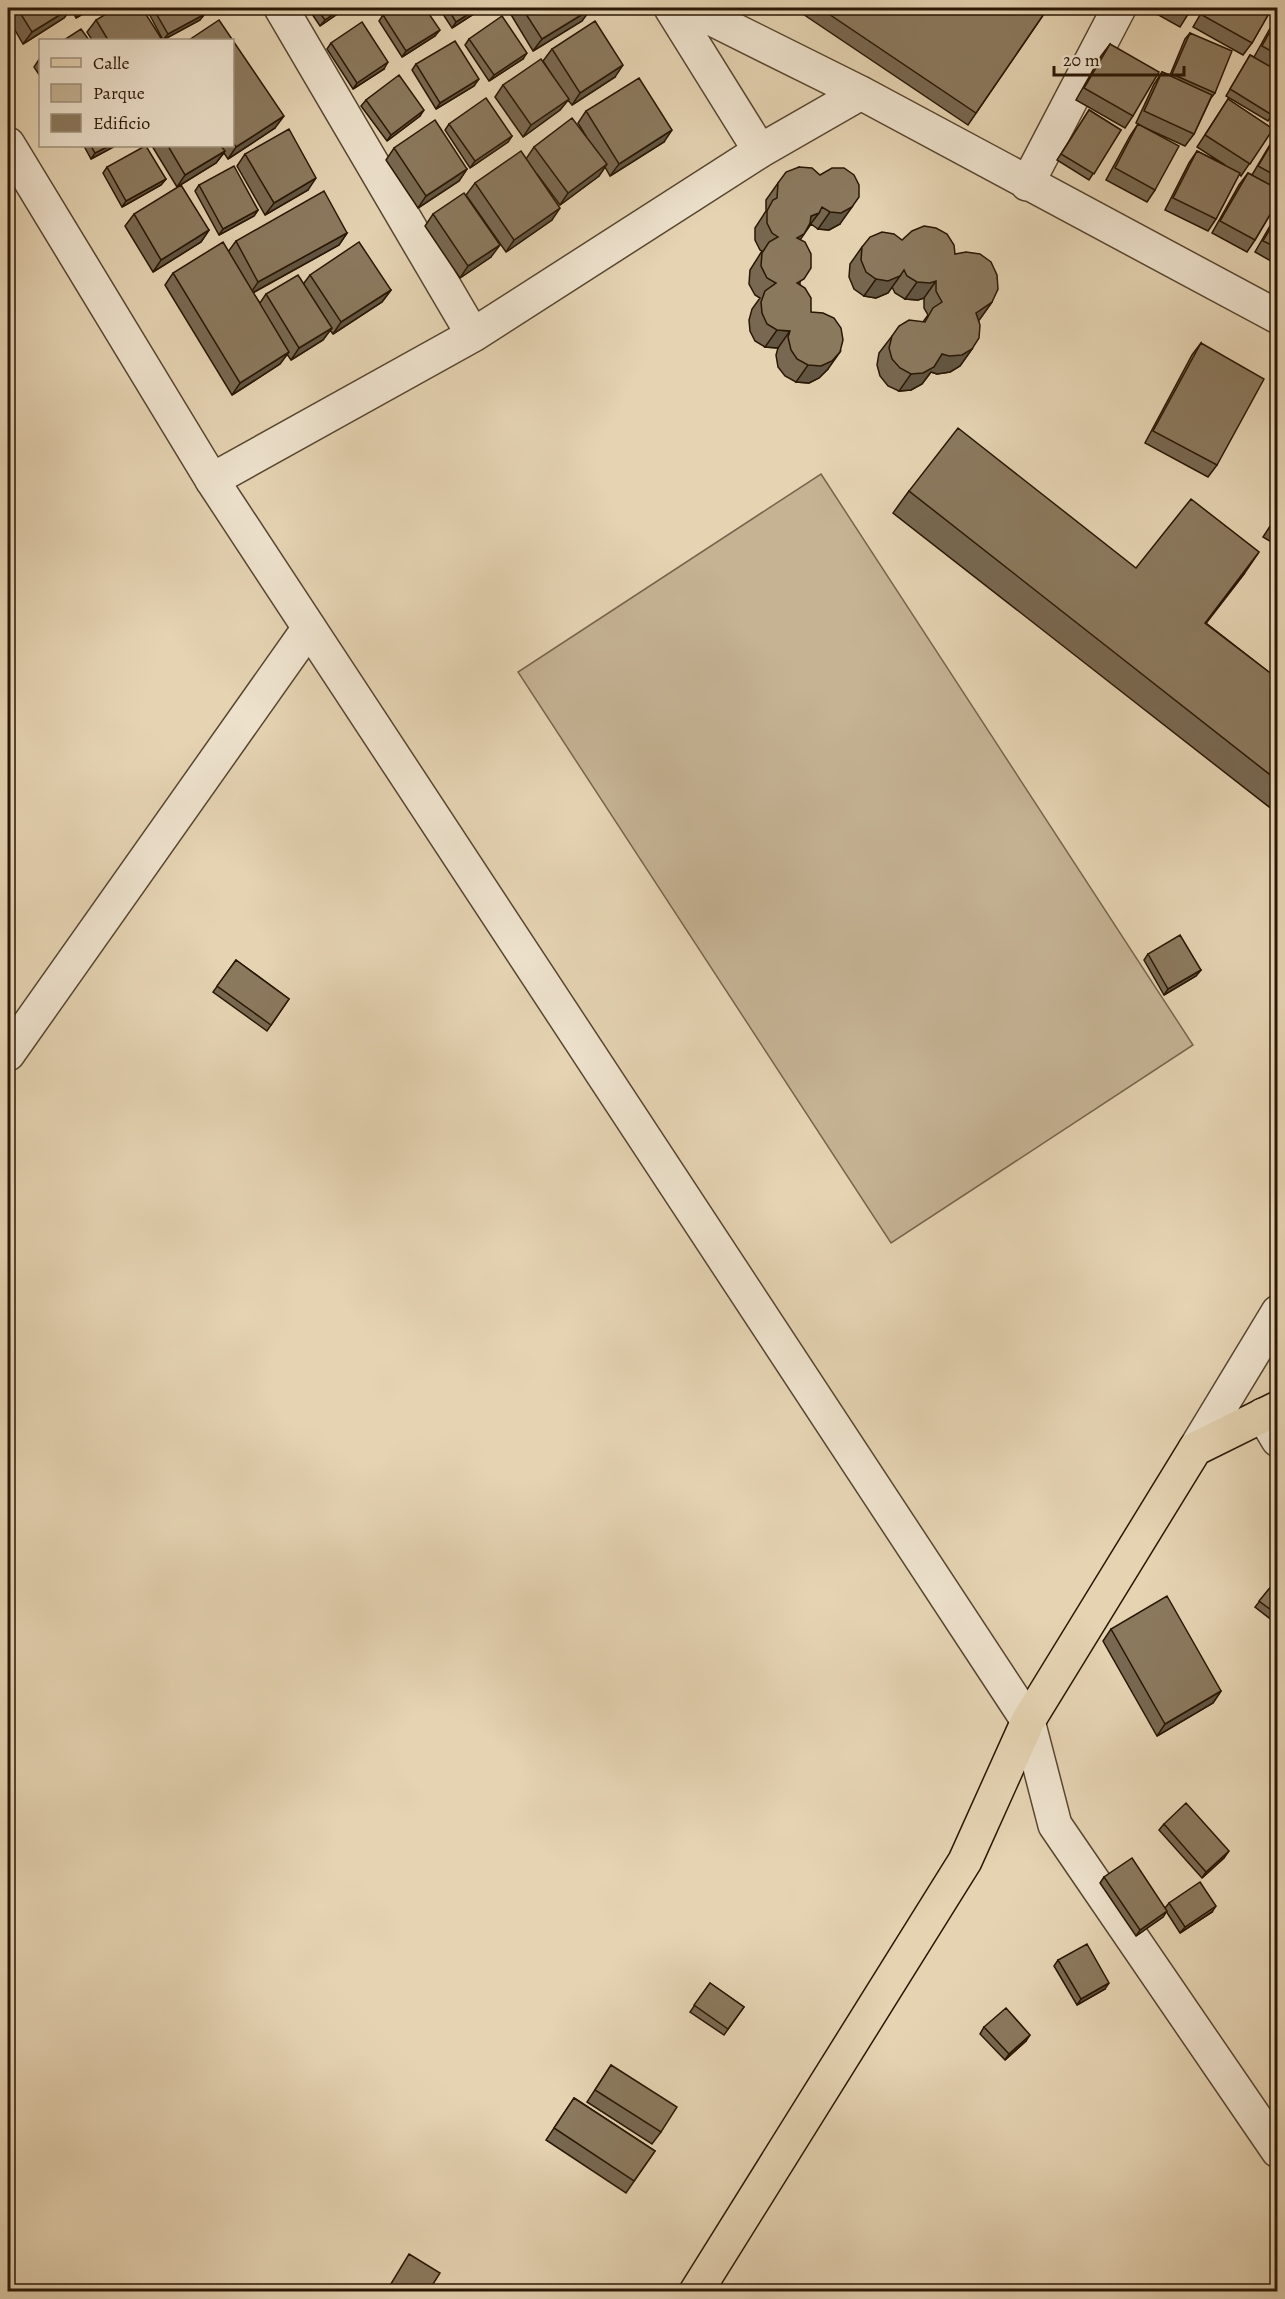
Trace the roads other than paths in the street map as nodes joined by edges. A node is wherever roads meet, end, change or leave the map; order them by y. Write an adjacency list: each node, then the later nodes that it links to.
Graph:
1 (281, 8): 10 (street)
2 (671, 8): 7 (street)
3 (690, 8): 5 (street)
4 (1119, 8): 8 (street)
5 (861, 93): 7 (street); 8 (street)
6 (8, 144): 11 (street)
7 (760, 151): 10 (street)
8 (1027, 184): 9 (street)
9 (1278, 317)
10 (473, 336): 11 (street)
11 (212, 480): 12 (street)
12 (309, 628): 13 (street); 17 (street)
13 (8, 1054)
14 (1278, 1312): 16 (street)
15 (1273, 1421): 16 (main road)
16 (1195, 1449): 17 (main road)
17 (1028, 1720): 18 (street); 19 (main road)
18 (1278, 2151)
19 (696, 2292)

